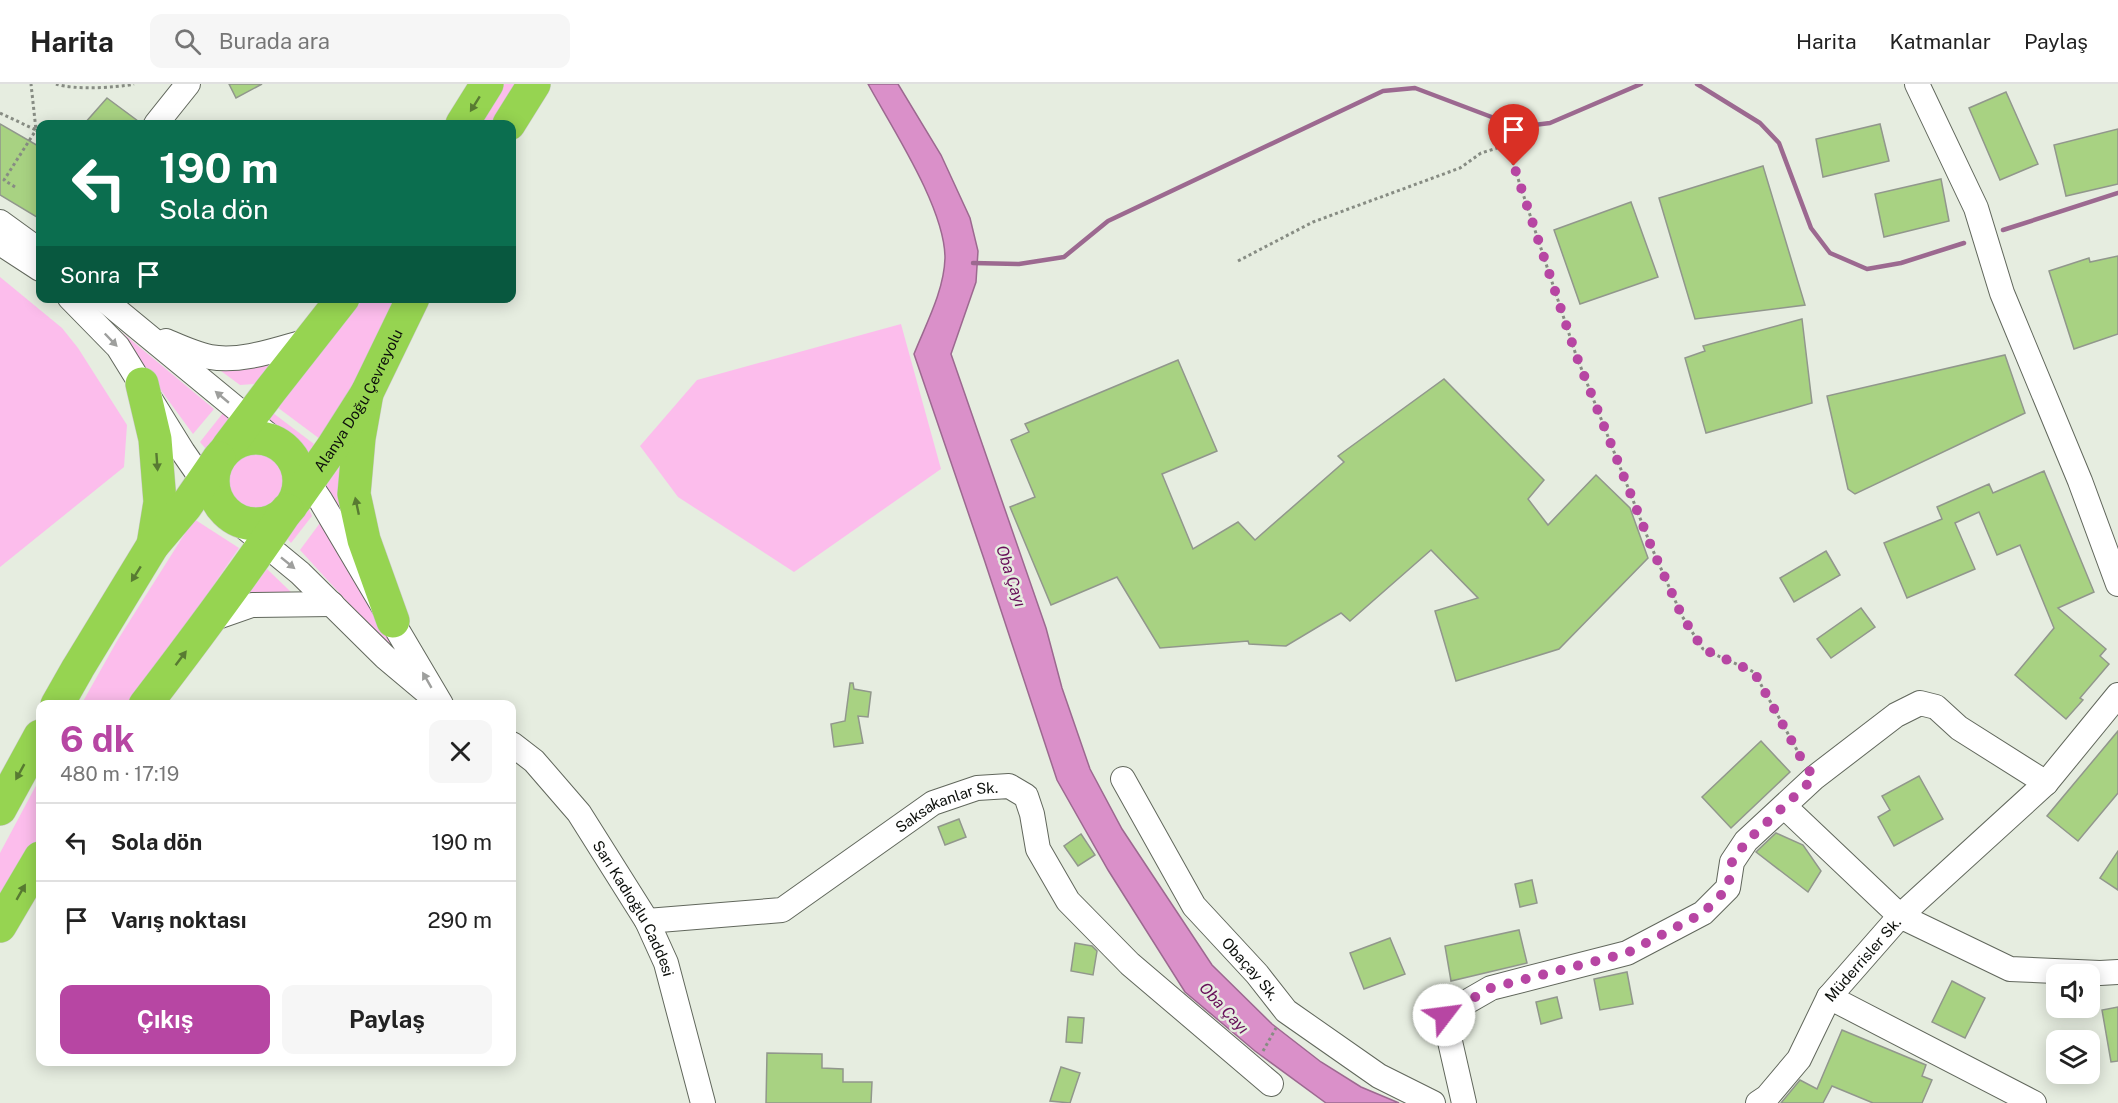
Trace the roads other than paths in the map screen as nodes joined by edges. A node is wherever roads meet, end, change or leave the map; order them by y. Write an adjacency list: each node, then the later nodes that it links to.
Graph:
1 (188, 84): 5 (street)
2 (487, 84): 6 (highway, one-way to 6)
3 (1917, 84): 25 (street)
4 (532, 87): 7 (highway)
5 (159, 120)
6 (464, 120)
7 (511, 120)
8 (0, 222): 10 (street)
9 (0, 243): 11 (street)
10 (36, 248)
11 (36, 266)
12 (75, 303): 18 (street, one-way to 18)
13 (108, 303): 16 (street)
14 (340, 303): 17 (highway)
15 (411, 303): 19 (highway, Alanya Doğu Çevreyolu)
16 (147, 334): 17 (street); 20 (street, one-way to 16)
17 (311, 340): 20 (highway)
18 (142, 384): 22 (street); 24 (highway, one-way to 24)
19 (367, 393): 21 (highway, Alanya Doğu Çevreyolu); 28 (highway, one-way to 19)
20 (249, 419): 21 (street); 22 (highway)
21 (293, 479): 22 (highway); 22 (highway); 23 (highway, Alanya Doğu Çevreyolu); 28 (street)
22 (219, 480): 23 (street); 24 (highway)
23 (264, 544): 26 (street, one-way to 26); 27 (highway, Alanya Doğu Çevreyolu)
24 (153, 545): 30 (highway, one-way to 30)
25 (2118, 584)
26 (332, 604): 27 (street); 32 (street)
27 (209, 620): 31 (highway, Alanya Doğu Çevreyolu, one-way to 27)
28 (393, 621): 33 (street, one-way to 28)
29 (2118, 695): 37 (street)
30 (60, 700)
31 (149, 700)
32 (436, 700)
33 (439, 700)
34 (36, 743): 39 (highway, one-way to 39)
35 (516, 747): 42 (street, Sarı Kadıoğlu Caddesi)
36 (1123, 779): 48 (street, Obaçay Sk.)
37 (2046, 783): 38 (street); 41 (street)
38 (1785, 807): 41 (street); 49 (street)
39 (0, 809)
40 (36, 865): 43 (highway, one-way to 40)
41 (1900, 916): 44 (street, Müderrisler Sk.); 45 (street, Müderrisler Sk.)
42 (647, 921): 46 (street, Saksakanlar Sk.); 47 (street, Sarı Kadıoğlu Caddesi)
43 (0, 926)
44 (2118, 972)
45 (1829, 997): 50 (street, Müderrisler Sk.); 51 (street)
46 (1262, 1076)
47 (703, 1103)
48 (1433, 1103)
49 (1464, 1103)
50 (1758, 1103)
51 (2034, 1103)

